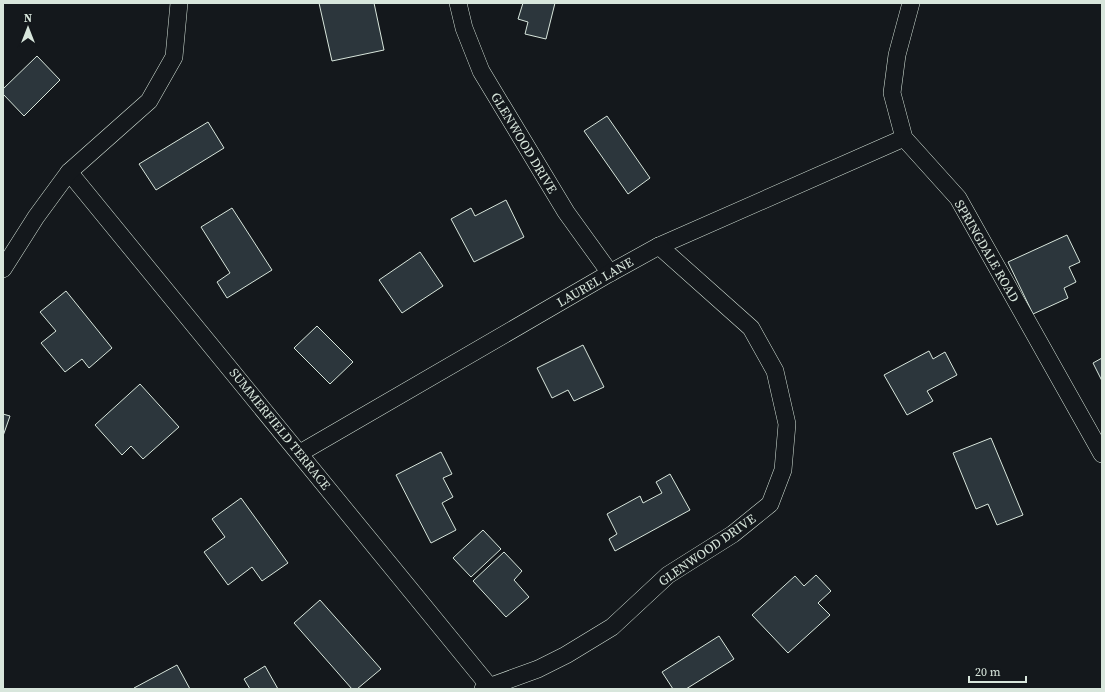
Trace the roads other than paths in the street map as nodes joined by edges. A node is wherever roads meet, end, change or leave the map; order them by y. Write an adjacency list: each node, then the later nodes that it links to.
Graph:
1 (179, 3): 5 (street)
2 (458, 3): 8 (street, GLENWOOD DRIVE)
3 (911, 3): 4 (street, SPRINGDALE ROAD)
4 (904, 138): 6 (street, LAUREL LANE); 10 (street, SPRINGDALE ROAD)
5 (69, 172): 7 (street); 9 (street, SUMMERFIELD TERRACE)
6 (658, 246): 8 (street, LAUREL LANE); 11 (street, GLENWOOD DRIVE)
7 (3, 269)
8 (610, 273): 9 (street, LAUREL LANE)
9 (300, 453): 11 (street, SUMMERFIELD TERRACE)
10 (1102, 454)
11 (486, 688)

